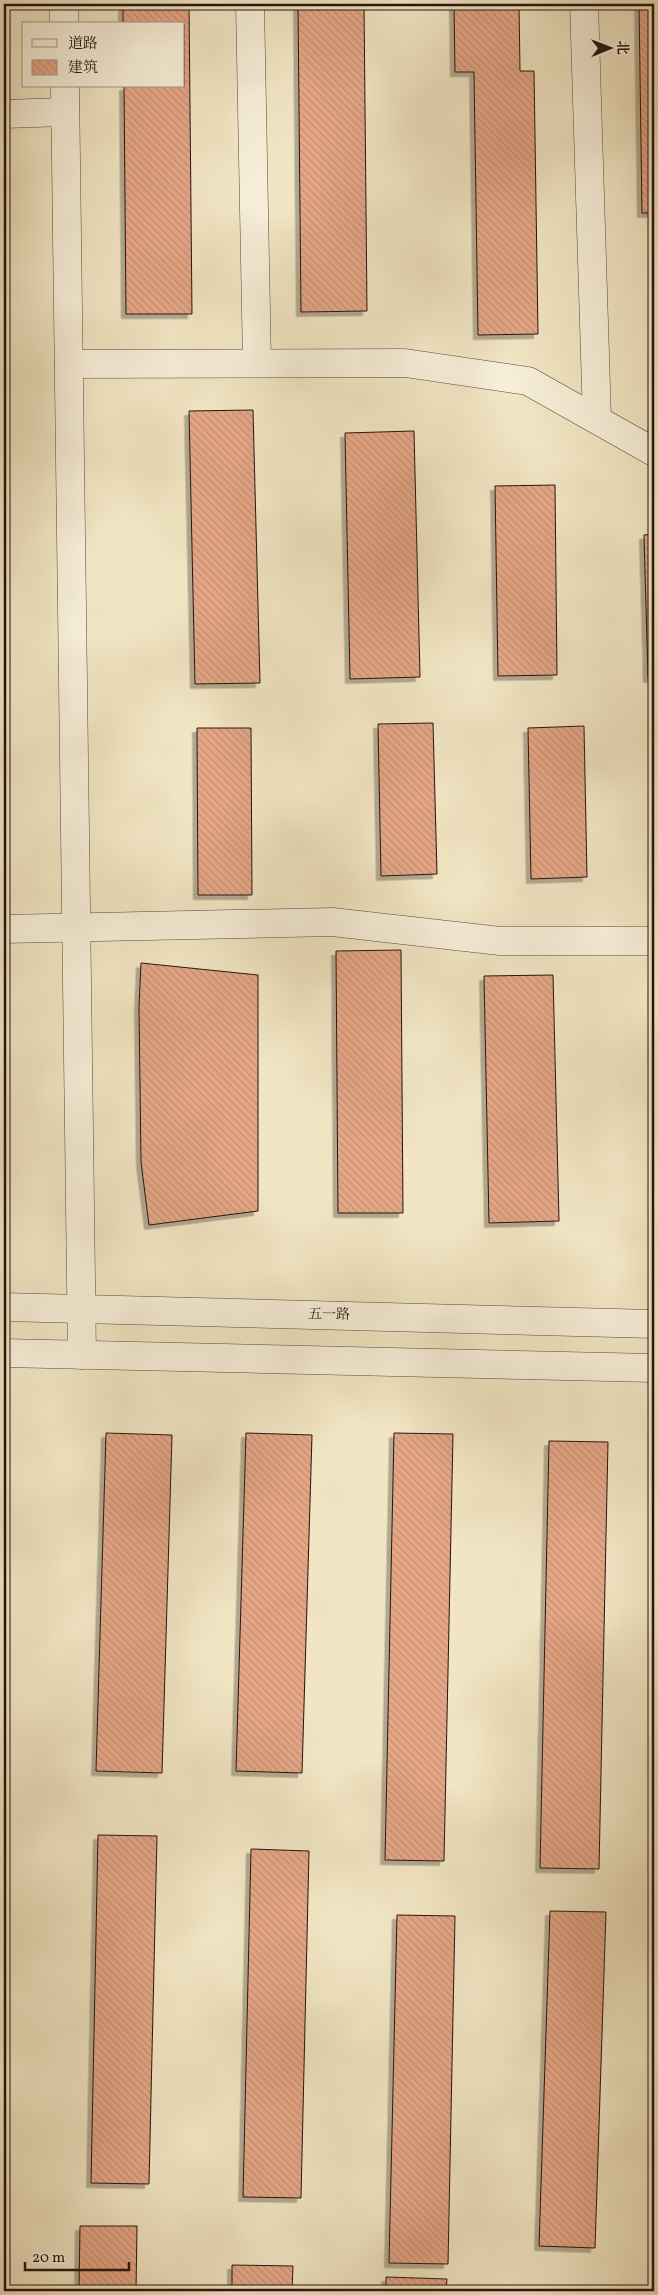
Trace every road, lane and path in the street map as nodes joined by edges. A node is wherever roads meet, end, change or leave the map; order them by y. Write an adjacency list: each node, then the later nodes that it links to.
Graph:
1 (64, 4): 4 (street)
2 (250, 4): 7 (street)
3 (584, 4): 9 (street)
4 (64, 22)
5 (65, 99): 6 (street); 8 (street)
6 (4, 114)
7 (257, 363): 8 (street); 9 (street)
8 (69, 364): 11 (street)
9 (597, 420): 10 (street)
10 (654, 452)
11 (76, 928): 12 (street); 13 (street); 15 (street)
12 (4, 929)
13 (654, 941)
14 (4, 1307): 15 (street, 五一路)
15 (81, 1309): 16 (street, 五一路); 18 (street)
16 (654, 1324)
17 (4, 1353): 18 (street)
18 (82, 1355): 19 (street)
19 (654, 1368)

